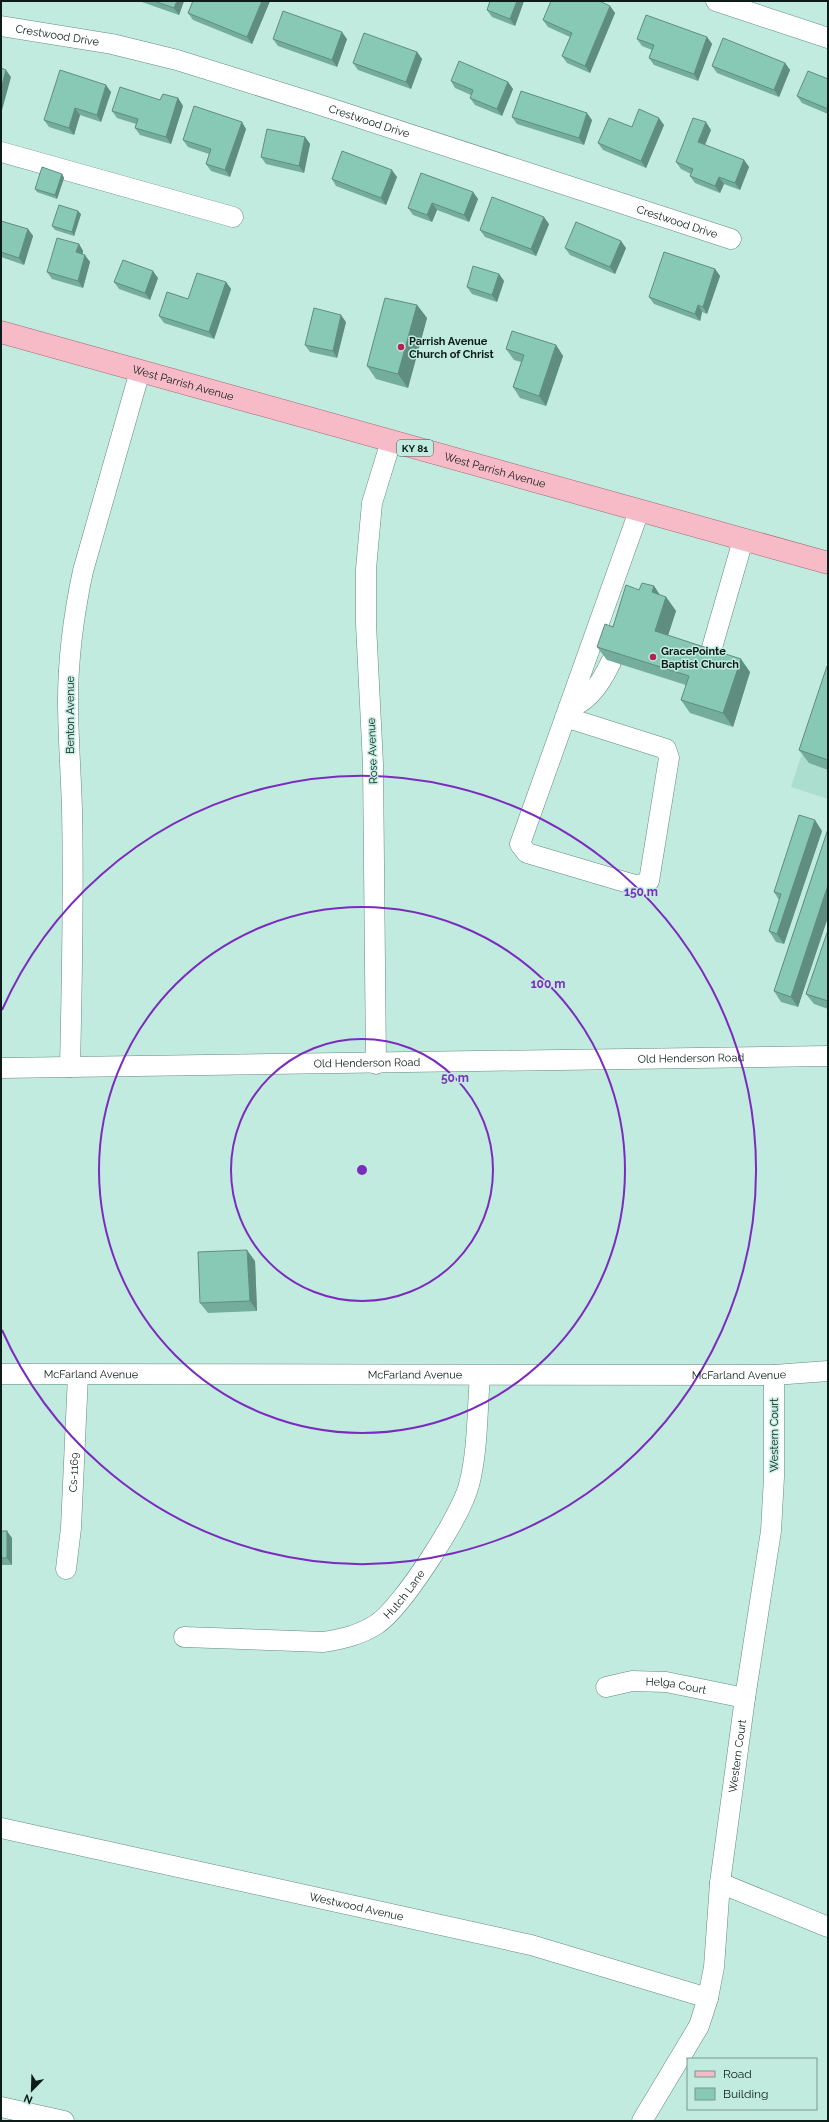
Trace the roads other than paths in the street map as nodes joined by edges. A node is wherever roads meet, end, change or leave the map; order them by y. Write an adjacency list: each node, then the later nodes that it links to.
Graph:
1 (716, 1): 3 (street)
2 (1, 26): 6 (street, Crestwood Drive)
3 (828, 38)
4 (1, 152): 5 (street)
5 (233, 217)
6 (731, 239)
7 (1, 332): 8 (main road, West Parrish Avenue / KY 81)
8 (140, 371): 9 (main road, West Parrish Avenue / KY 81); 20 (street, Benton Avenue)
9 (391, 441): 10 (main road, West Parrish Avenue / KY 81); 19 (street, Rose Avenue)
10 (639, 511): 11 (main road, West Parrish Avenue / KY 81); 13 (street)
11 (743, 540): 12 (main road, West Parrish Avenue / KY 81); 15 (street)
12 (828, 563)
13 (605, 607): 14 (street); 17 (street)
14 (617, 629)
15 (711, 651)
16 (611, 662): 17 (street)
17 (567, 712): 17 (street)
18 (828, 1056): 19 (street, Old Henderson Road)
19 (376, 1064): 20 (street, Old Henderson Road)
20 (70, 1067): 21 (street, Old Henderson Road)
21 (1, 1068)
22 (828, 1371): 25 (street, McFarland Avenue)
23 (1, 1374): 24 (street, McFarland Avenue)
24 (78, 1375): 26 (street, McFarland Avenue); 27 (street, Cs-1169)
25 (774, 1375): 26 (street, McFarland Avenue); 30 (street, Western Court)
26 (480, 1376): 28 (street, Hutch Lane)
27 (66, 1569)
28 (184, 1637)
29 (606, 1687): 30 (street, Helga Court)
30 (745, 1698): 32 (street, Western Court)
31 (1, 1828): 34 (street, Westwood Avenue)
32 (720, 1882): 33 (street); 34 (street, Western Court)
33 (828, 1927)
34 (708, 1998): 37 (street, Western Court)
35 (1, 2106): 36 (street)
36 (64, 2121)
37 (642, 2121)

